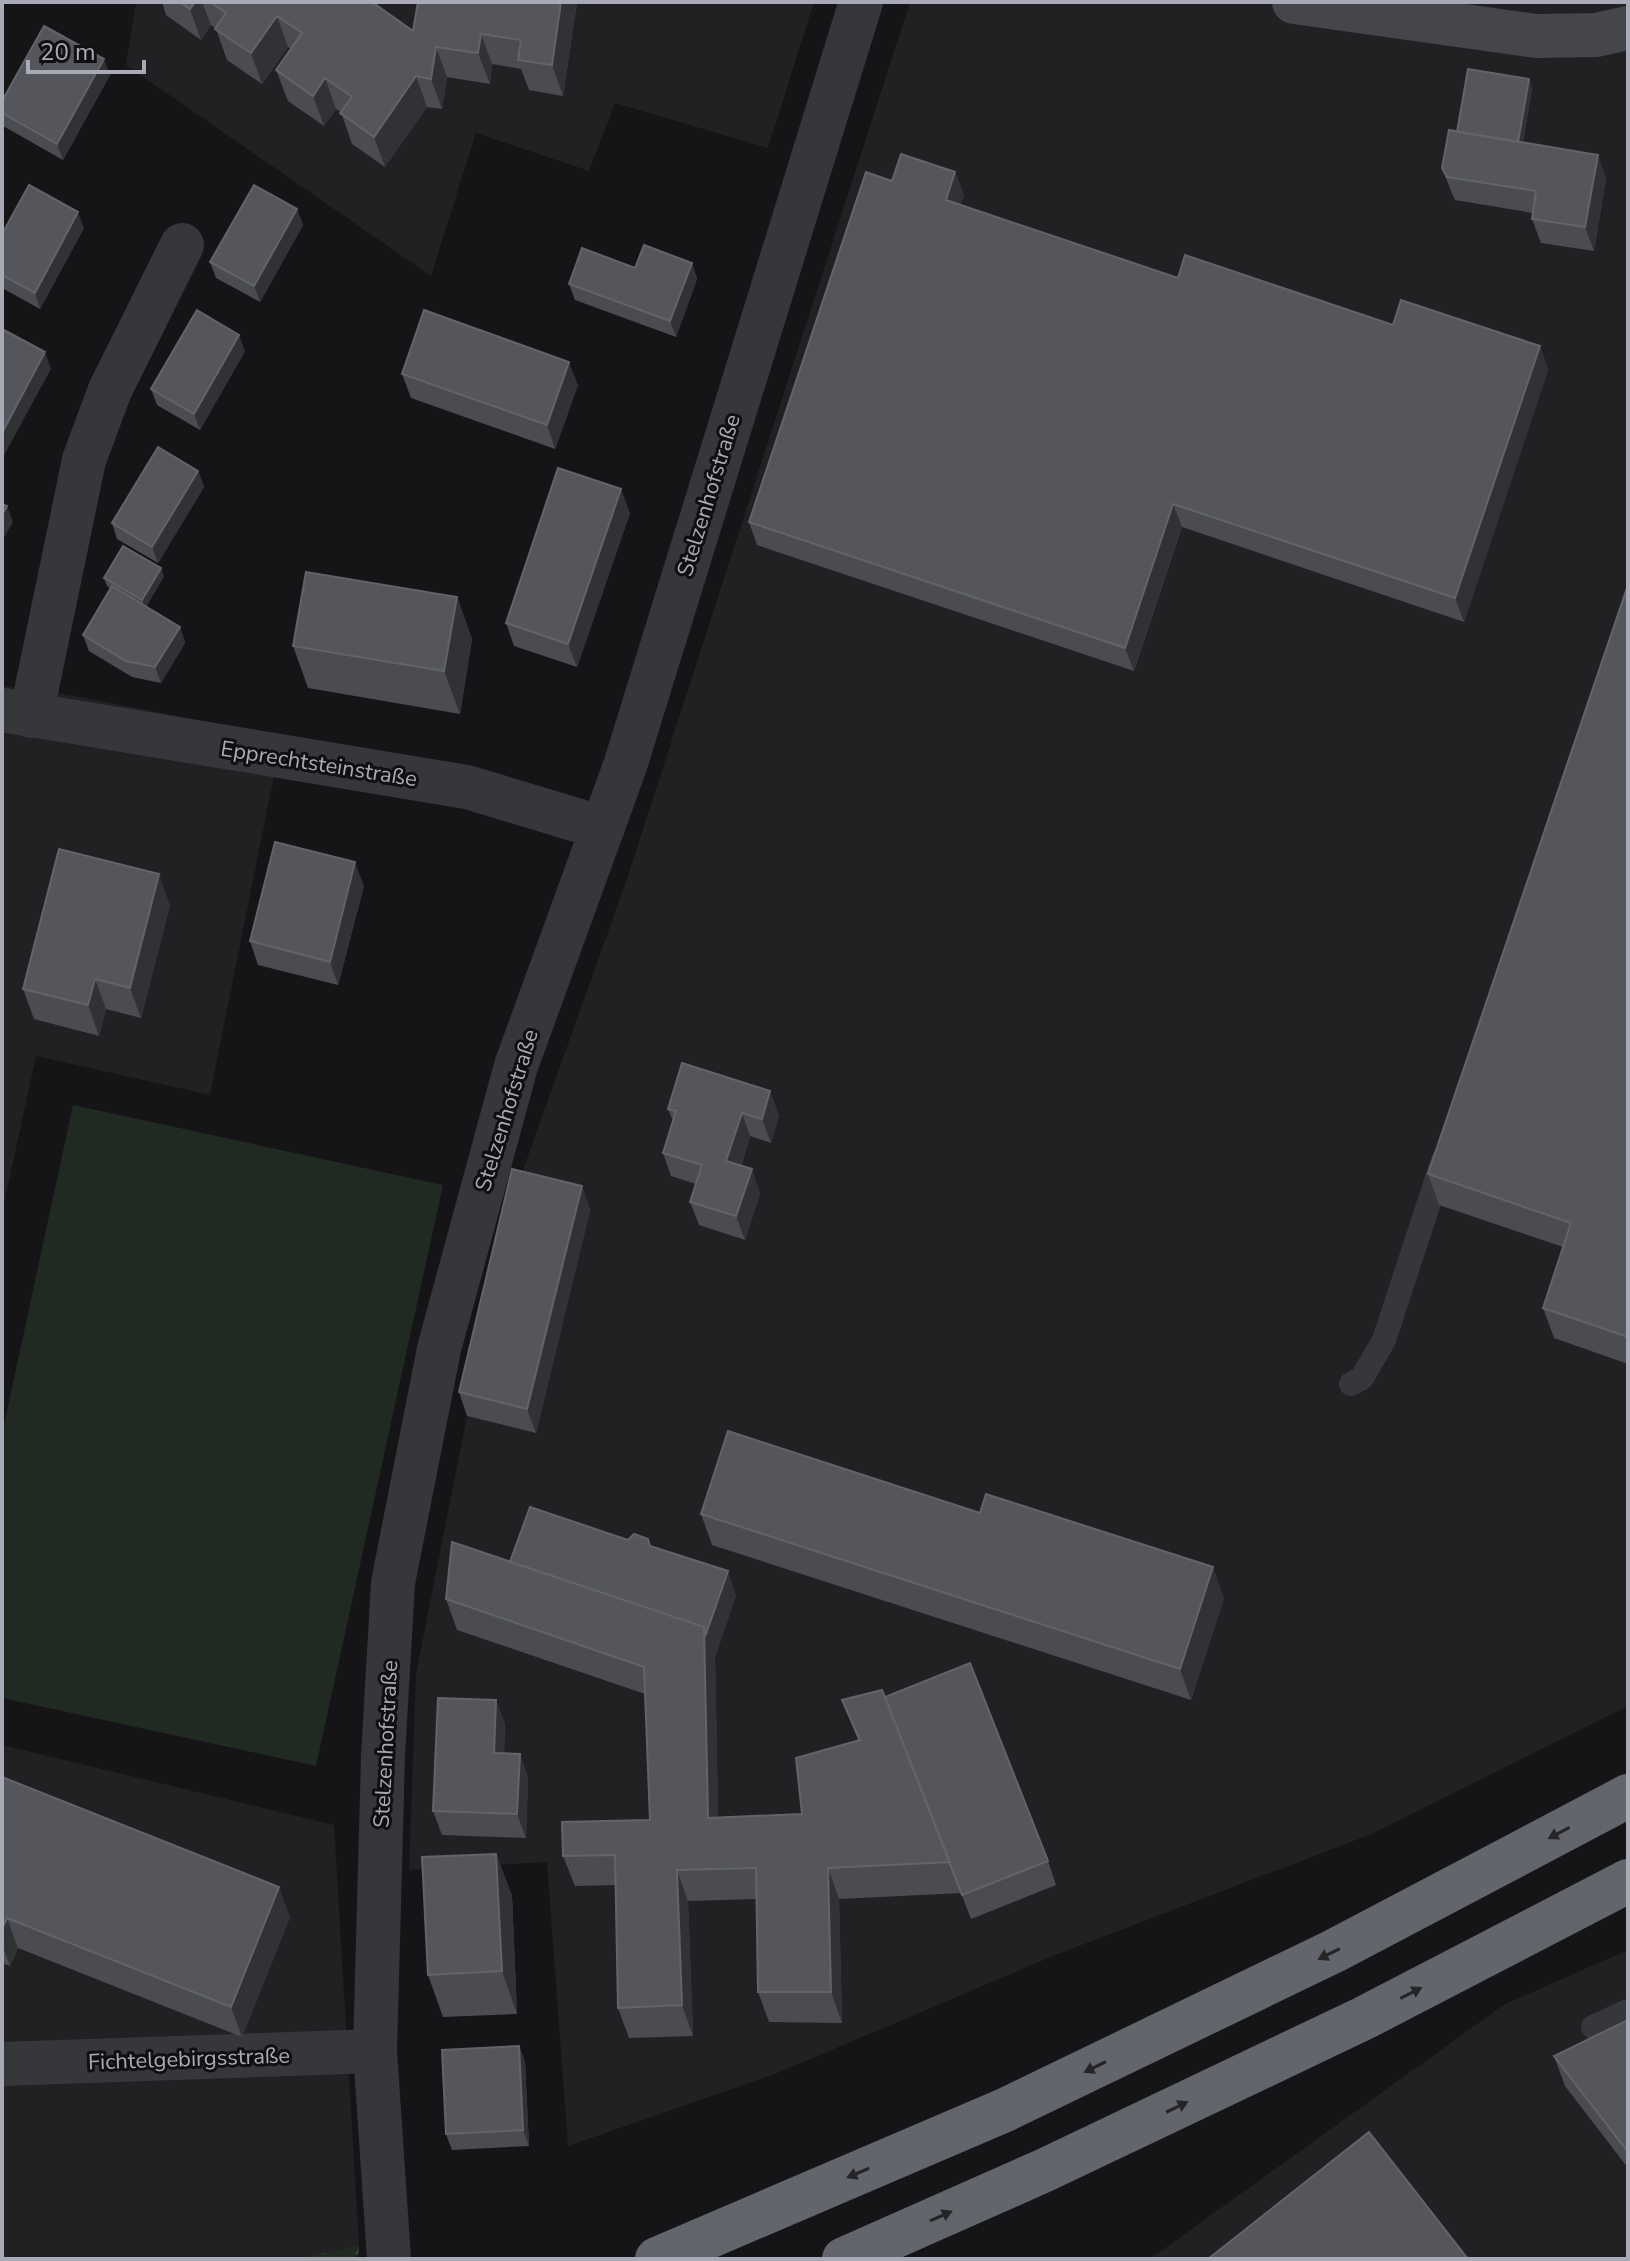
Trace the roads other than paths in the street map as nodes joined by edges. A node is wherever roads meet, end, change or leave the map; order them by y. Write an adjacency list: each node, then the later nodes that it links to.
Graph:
1 (861, 2): 6 (street, Stelzenhofstraße)
2 (1294, 2): 3 (street)
3 (1628, 28)
4 (182, 245): 5 (street, Epprechtsteinstraße)
5 (16, 713): 6 (street, Epprechtsteinstraße)
6 (603, 828): 13 (street, Stelzenhofstraße)
7 (1451, 1135): 8 (lane)
8 (1351, 1384)
9 (1628, 1796): 16 (highway, one-way to 16)
10 (1628, 1881): 17 (highway, one-way to 10)
11 (1628, 2011): 12 (lane)
12 (1593, 2027)
13 (375, 2051): 14 (street, Fichtelgebirgsstraße); 15 (street, Stelzenhofstraße)
14 (2, 2064)
15 (389, 2259)
16 (657, 2259)
17 (844, 2259)

